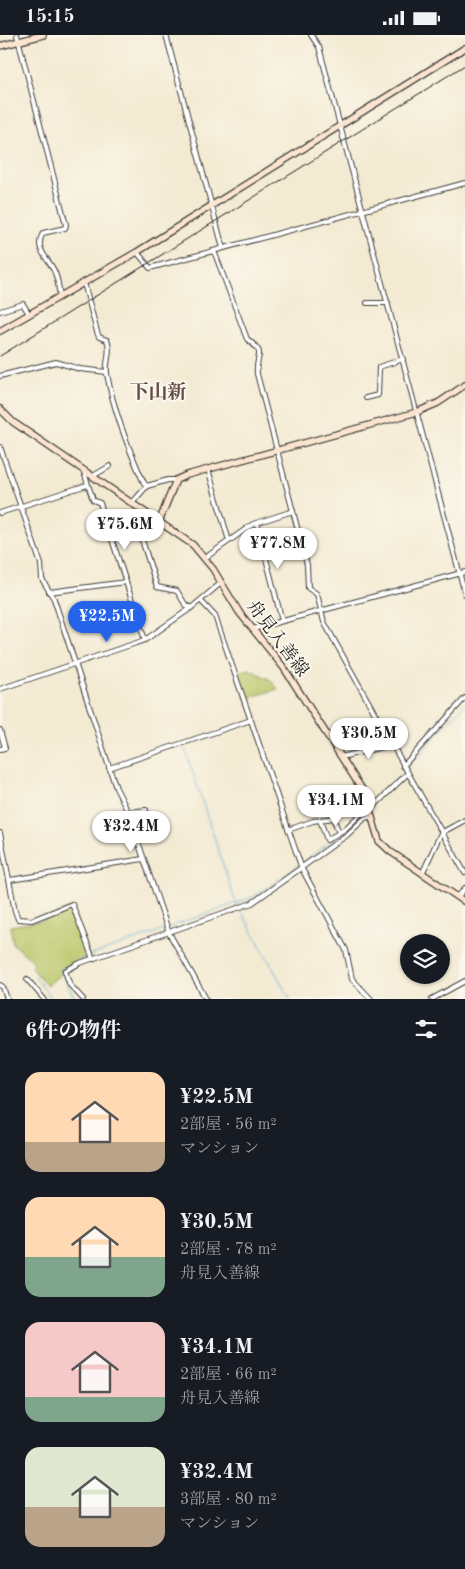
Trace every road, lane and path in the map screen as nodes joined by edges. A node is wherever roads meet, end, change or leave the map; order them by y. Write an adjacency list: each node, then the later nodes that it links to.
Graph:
1 (42, 35): 4 (street)
2 (166, 35): 9 (street)
3 (311, 35): 7 (street)
4 (18, 38): 5 (street); 15 (street)
5 (0, 46)
6 (465, 48): 7 (street)
7 (340, 125): 9 (street); 10 (street)
8 (465, 183): 10 (street)
9 (212, 206): 11 (street); 13 (street)
10 (363, 211): 11 (street); 17 (street)
11 (223, 248): 12 (street)
12 (214, 251): 13 (street); 29 (street)
13 (137, 252): 14 (street)
14 (84, 283): 15 (street); 22 (street)
15 (60, 297): 19 (street)
16 (367, 303): 17 (street)
17 (388, 303): 21 (street)
18 (0, 311): 19 (street)
19 (29, 314): 20 (street)
20 (0, 331)
21 (403, 359): 25 (street); 27 (street)
22 (107, 372): 23 (street); 36 (street)
23 (0, 376)
24 (465, 385): 27 (street)
25 (366, 398)
26 (0, 409): 31 (street, 舟見入善線)
27 (417, 412): 29 (street); 47 (street)
28 (0, 447): 38 (street)
29 (277, 450): 32 (street); 40 (street)
30 (110, 466): 33 (street)
31 (83, 469): 33 (street, 舟見入善線); 35 (street)
32 (208, 469): 34 (street); 44 (street)
33 (93, 477): 37 (street, 舟見入善線)
34 (176, 480): 36 (street); 42 (street)
35 (87, 485): 38 (street); 48 (street)
36 (147, 486): 37 (street)
37 (132, 503): 39 (street, 舟見入善線)
38 (21, 507): 41 (street); 50 (street)
39 (142, 510): 42 (street, 舟見入善線); 53 (street)
40 (293, 511): 43 (street); 54 (street)
41 (0, 513)
42 (159, 522): 45 (street, 舟見入善線)
43 (257, 523): 44 (street); 55 (street)
44 (229, 541): 45 (street)
45 (205, 558): 49 (street, 舟見入善線)
46 (465, 572): 47 (street)
47 (460, 574): 51 (street); 54 (street)
48 (126, 581): 50 (street); 57 (street)
49 (221, 583): 52 (street); 56 (street, 舟見入善線)
50 (49, 592): 58 (street)
51 (465, 594)
52 (200, 601): 53 (street); 61 (street)
53 (191, 608): 57 (street)
54 (320, 612): 55 (street); 63 (street)
55 (282, 621): 56 (street)
56 (252, 629): 65 (street, 舟見入善線)
57 (145, 640): 58 (street)
58 (76, 665): 59 (street); 67 (street)
59 (0, 689)
60 (465, 698): 66 (street)
61 (251, 720): 67 (street); 75 (street)
62 (0, 730): 64 (street)
63 (391, 745): 65 (street); 66 (street)
64 (0, 749)
65 (342, 757): 69 (street, 舟見入善線)
66 (403, 766): 68 (street)
67 (109, 767): 71 (street)
68 (408, 773): 69 (street); 78 (street)
69 (371, 808): 72 (street); 76 (street); 80 (street); 82 (street, 舟見入善線)
70 (146, 810): 71 (street)
71 (128, 812): 79 (street)
72 (333, 818): 73 (street); 76 (street)
73 (320, 820): 75 (street); 76 (street)
74 (465, 820): 78 (street)
75 (288, 830): 80 (street)
76 (339, 832)
77 (0, 833): 83 (street)
78 (441, 833): 81 (street); 82 (street)
79 (143, 859): 83 (street); 87 (street)
80 (302, 869): 87 (street); 97 (street)
81 (465, 873)
82 (422, 874): 85 (street, 舟見入善線)
83 (10, 881): 88 (street)
84 (465, 888): 85 (street)
85 (458, 897): 86 (street, 舟見入善線)
86 (465, 902)
87 (169, 933): 88 (street); 96 (street)
88 (93, 959): 92 (street)
89 (27, 979): 94 (street)
90 (465, 981): 98 (street)
91 (0, 985): 93 (street)
92 (78, 997): 95 (street)
93 (6, 999)
94 (44, 999)
95 (83, 999)
96 (206, 999)
97 (371, 999)
98 (432, 999)

